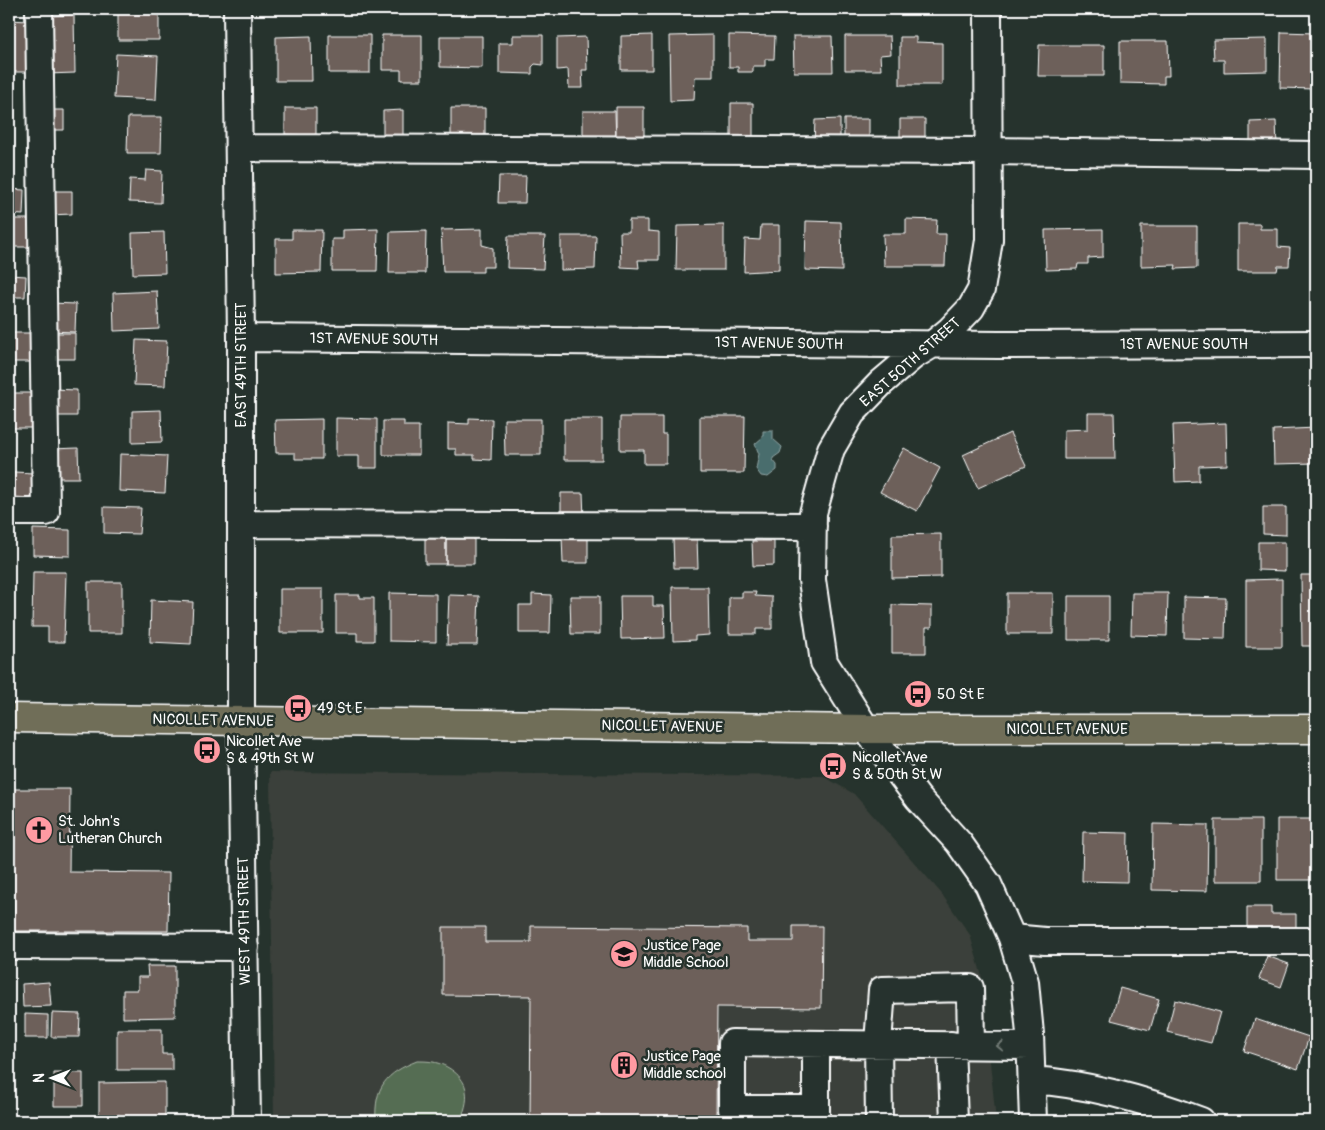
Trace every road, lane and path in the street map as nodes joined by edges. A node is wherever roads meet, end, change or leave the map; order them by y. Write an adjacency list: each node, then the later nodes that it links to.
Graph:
1 (39, 9): 10 (street)
2 (237, 9): 4 (street, EAST 49TH STREET)
3 (988, 9): 5 (street, EAST 50TH STREET)
4 (239, 148): 5 (street); 7 (street, EAST 49TH STREET)
5 (989, 151): 6 (street); 8 (street, EAST 50TH STREET)
6 (1316, 155)
7 (241, 338): 8 (street, 1ST AVENUE SOUTH); 11 (street, EAST 49TH STREET)
8 (933, 344): 9 (street, 1ST AVENUE SOUTH); 12 (street, EAST 50TH STREET)
9 (1316, 344)
10 (9, 512)
11 (241, 524): 12 (street); 14 (street, EAST 49TH STREET)
12 (813, 526): 15 (street, EAST 50TH STREET)
13 (9, 718): 14 (main road, NICOLLET AVENUE)
14 (241, 720): 15 (main road, NICOLLET AVENUE); 20 (street, WEST 49TH STREET)
15 (866, 729): 16 (main road, NICOLLET AVENUE); 17 (street, EAST 50TH STREET)
16 (1316, 729)
17 (1012, 938): 18 (street); 24 (street, EAST 50TH STREET)
18 (1316, 941)
19 (9, 946): 20 (street)
20 (245, 947): 27 (street, WEST 49TH STREET)
21 (878, 1043): 22 (street); 23 (street); 23 (street); 28 (street)
22 (816, 1044): 26 (street); 26 (street)
23 (961, 1045): 24 (street, one-way to 23); 29 (street)
24 (1030, 1046): 25 (street, EAST 50TH STREET)
25 (1032, 1080): 30 (street, EAST 50TH STREET); 31 (street)
26 (816, 1115)
27 (247, 1121)
28 (879, 1121)
29 (954, 1121)
30 (1033, 1121)
31 (1201, 1121)

